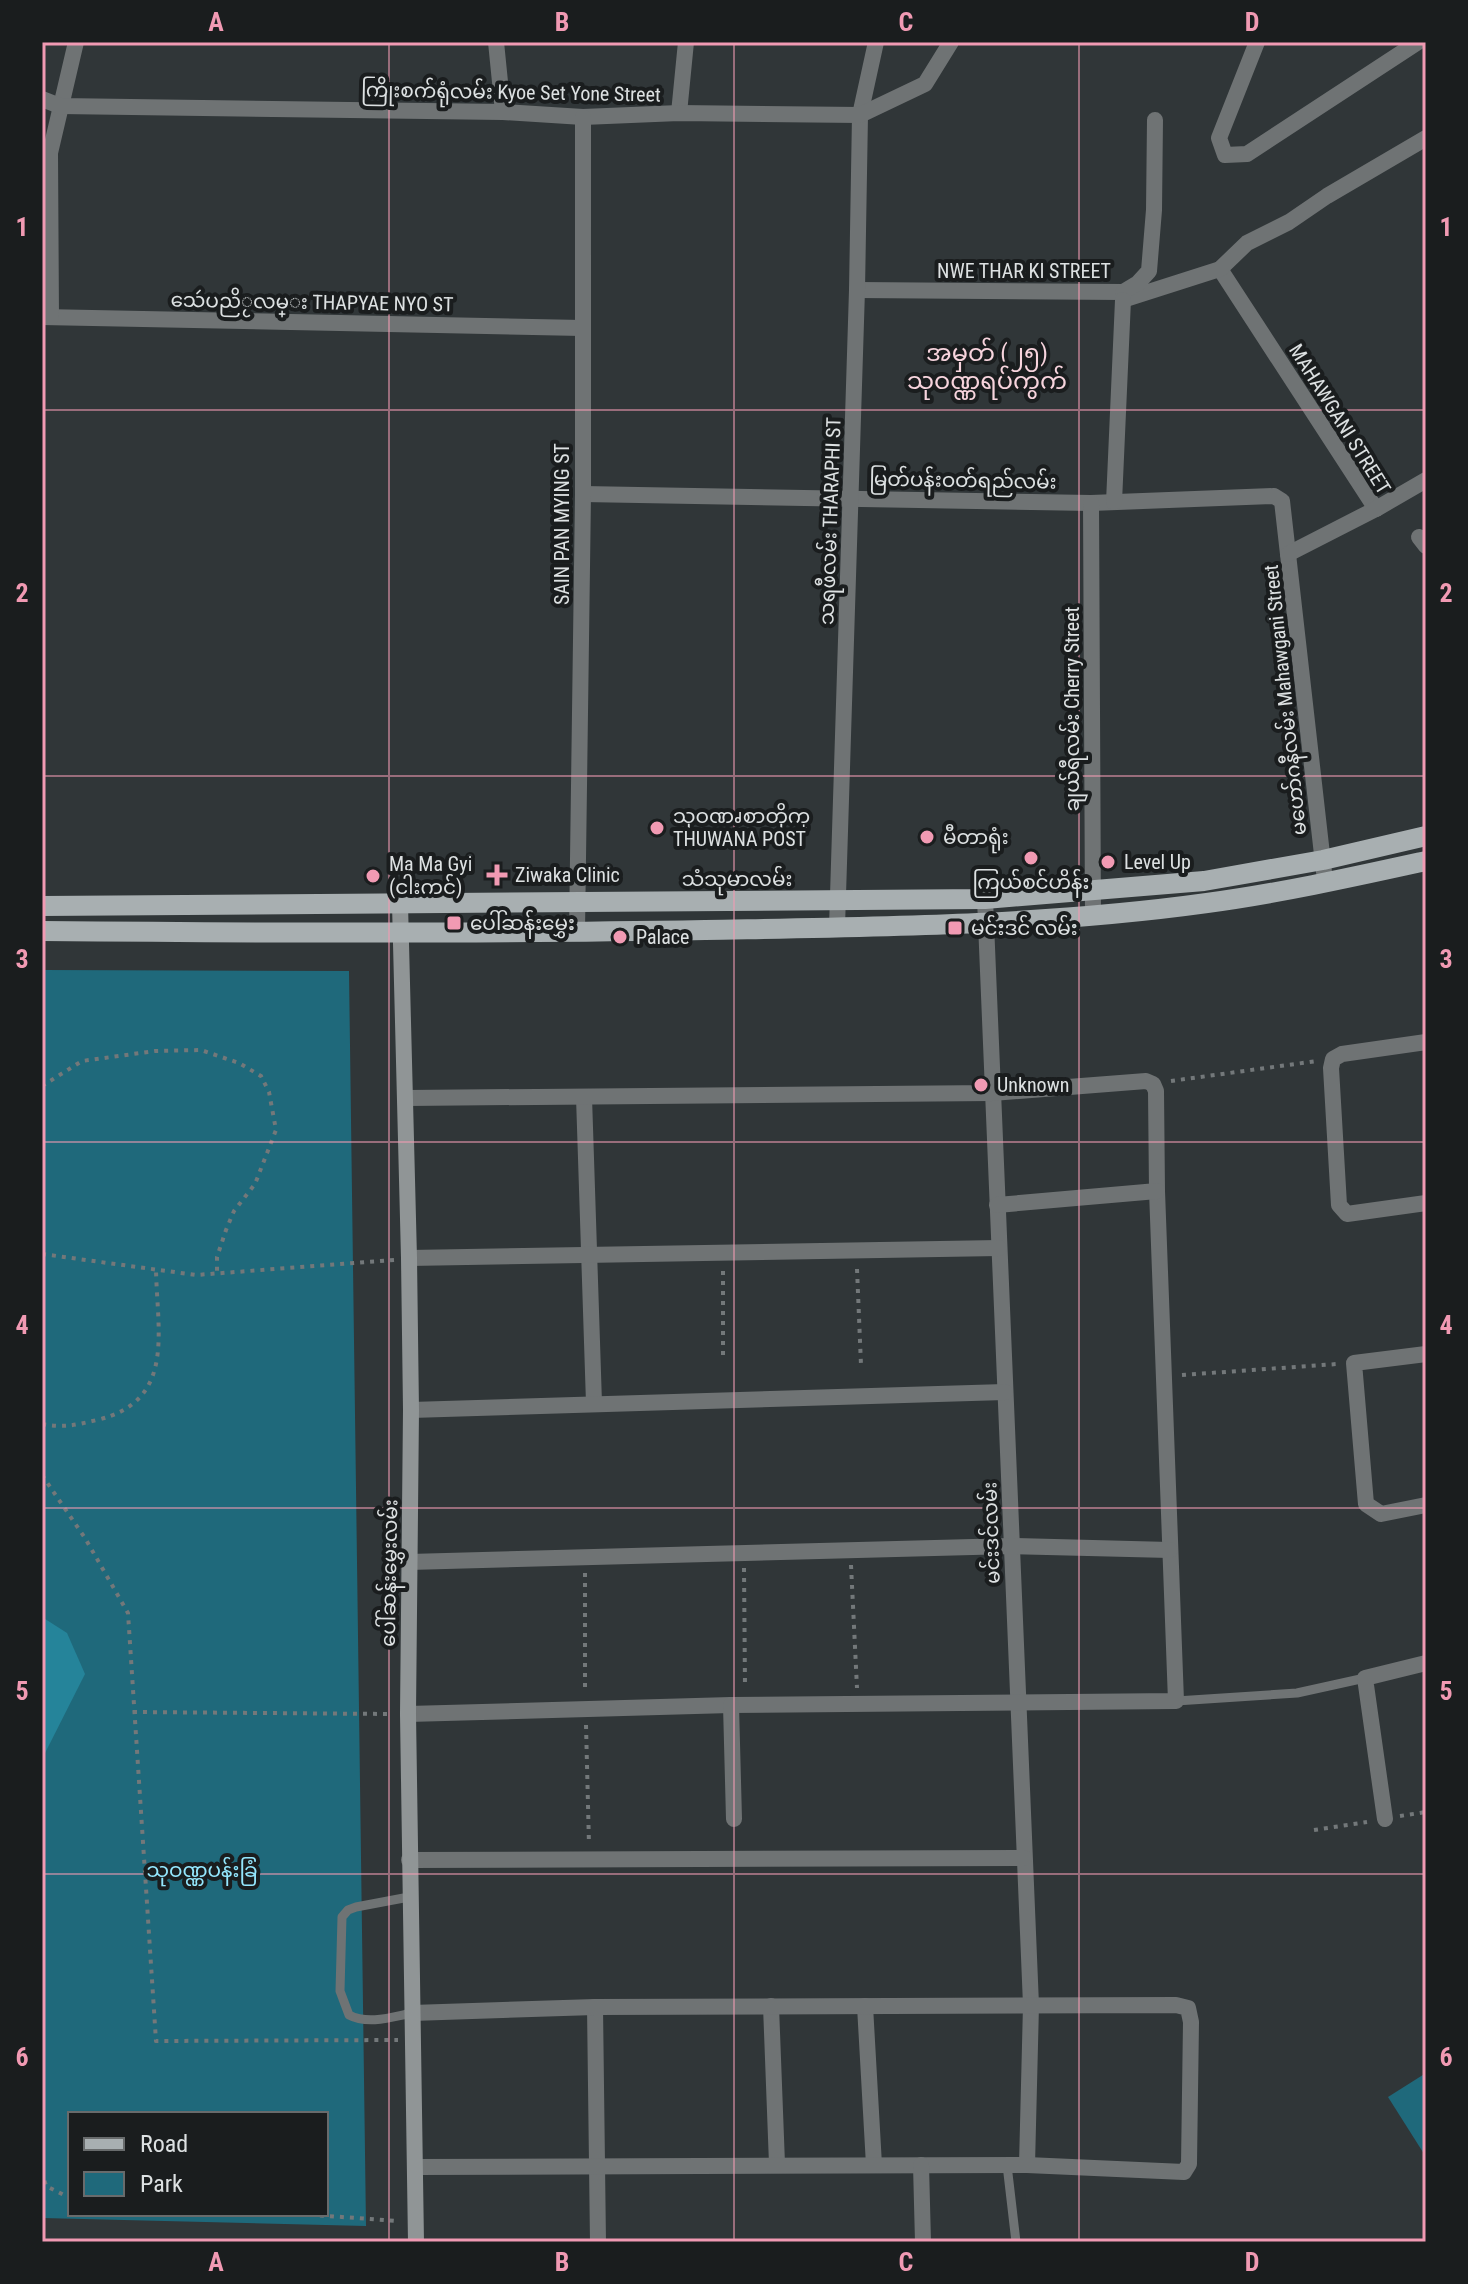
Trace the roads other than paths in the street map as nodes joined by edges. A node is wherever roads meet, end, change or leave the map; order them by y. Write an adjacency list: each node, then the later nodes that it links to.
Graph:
1 (76, 42): 9 (street)
2 (496, 42): 10 (street)
3 (686, 42): 11 (street)
4 (876, 42): 12 (street, သရဖီလမ်း THARAPHI ST)
5 (951, 42): 12 (street, ကြိုးစက်ရုံလမ်း Kyoe Set Yone Street)
6 (1257, 42): 7 (street)
7 (1418, 42)
8 (42, 99): 9 (street, ကြိုးစက်ရုံလမ်း Kyoe Set Yone Street)
9 (60, 106): 10 (street, ကြိုးစက်ရုံလမ်း Kyoe Set Yone Street); 19 (street)
10 (503, 112): 13 (street, ကြိုးစက်ရုံလမ်း Kyoe Set Yone Street)
11 (679, 113): 12 (street, ကြိုးစက်ရုံလမ်း Kyoe Set Yone Street); 13 (street, ကြိုးစက်ရုံလမ်း Kyoe Set Yone Street)
12 (860, 115): 17 (street, သရဖီလမ်း THARAPHI ST)
13 (583, 117): 20 (street, SAIN PAN MYING ST)
14 (1155, 120): 18 (street)
15 (1426, 138): 16 (street, NWE THAR KI STREET)
16 (1220, 269): 18 (street, NWE THAR KI STREET); 26 (street, MAHAWGANI STREET)
17 (857, 290): 18 (street, NWE THAR KI STREET); 23 (street, သရဖီလမ်း THARAPHI ST)
18 (1123, 296): 24 (street)
19 (46, 317): 20 (street, သေဴပညိႂလမ္း THAPYAE NYO ST)
20 (582, 328): 22 (street, SAIN PAN MYING ST)
21 (1426, 480): 26 (street)
22 (583, 494): 23 (street, မြတ်ပန်းဝတ်ရည်လမ်း); 36 (street, SAIN PAN MYING ST)
23 (850, 498): 25 (street, မြတ်ပန်းဝတ်ရည်လမ်း); 35 (street, သရဖီလမ်း THARAPHI ST)
24 (1114, 502): 25 (street, မြတ်ပန်းဝတ်ရည်လမ်း); 27 (street, မြတ်ပန်းဝတ်ရည်လမ်း)
25 (1091, 503): 33 (street, ချယ်ရီလမ်း Cherry Street)
26 (1376, 509): 28 (street, MAHAWGANI STREET)
27 (1286, 512): 28 (street, မဟော်ဂနီလမ်း Mahawgani Street)
28 (1288, 554): 30 (street, မဟော်ဂနီလမ်း Mahawgani Street)
29 (1426, 836): 30 (main road, သံသုမာလမ်း)
30 (1323, 860): 32 (street, မဟော်ဂနီလမ်း Mahawgani Street); 33 (main road, သံသုမာလမ်း)
31 (1426, 861): 32 (main road)
32 (1326, 883): 39 (main road)
33 (1093, 892): 34 (main road, သံသုမာလမ်း); 39 (street, ချယ်ရီလမ်း Cherry Street)
34 (985, 899): 35 (main road, သံသုမာလမ်း); 40 (street, မင်းဒင်လမ်း)
35 (838, 902): 36 (main road, သံသုမာလမ်း); 41 (street, သရဖီလမ်း THARAPHI ST)
36 (577, 903): 37 (main road, သံသုမာလမ်း); 43 (street, SAIN PAN MYING ST)
37 (400, 904): 38 (main road, သံသုမာလမ်း); 44 (main road, ပေါ်ဆန်းမွှေးလမ်း)
38 (42, 906)
39 (1093, 915): 40 (main road)
40 (985, 922): 41 (main road); 46 (street, မင်းဒင်လမ်း)
41 (837, 927): 43 (main road)
42 (42, 931): 44 (main road)
43 (577, 932): 44 (main road)
44 (401, 934): 48 (main road, ပေါ်ဆန်းမွှေးလမ်း)
45 (1426, 1042): 50 (street)
46 (992, 1093): 47 (street); 49 (street); 51 (street, မင်းဒင်လမ်း)
47 (584, 1097): 48 (street); 53 (street)
48 (407, 1098): 54 (main road, ပေါ်ဆန်းမွှေးလမ်း)
49 (1157, 1191): 51 (street); 61 (street)
50 (1426, 1203)
51 (997, 1205): 52 (street, မင်းဒင်လမ်း)
52 (999, 1248): 53 (street); 56 (street, မင်းဒင်လမ်း)
53 (591, 1254): 54 (street); 57 (street)
54 (409, 1258): 58 (main road, ပေါ်ဆန်းမွှေးလမ်း)
55 (1426, 1354): 59 (street)
56 (1005, 1392): 57 (street); 60 (street, မင်းဒင်လမ်း)
57 (594, 1403): 58 (street)
58 (411, 1410): 62 (main road, ပေါ်ဆန်းမွှေးလမ်း)
59 (1426, 1505)
60 (1011, 1546): 61 (street); 62 (street); 65 (street, မင်းဒင်လမ်း)
61 (1170, 1550): 66 (street)
62 (409, 1562): 68 (main road, ပေါ်ဆန်းမွှေးလမ်း)
63 (1426, 1663): 64 (street)
64 (1365, 1678): 66 (lane); 70 (street)
65 (1018, 1701): 66 (street); 67 (street); 71 (street, မင်းဒင်လမ်း)
66 (1176, 1701)
67 (738, 1705): 68 (street); 69 (street)
68 (408, 1714): 72 (main road, ပေါ်ဆန်းမွှေးလမ်း)
69 (734, 1819)
70 (1385, 1819)
71 (1024, 1858): 72 (street); 74 (street, မင်းဒင်လမ်း)
72 (409, 1860): 73 (main road, ပေါ်ဆန်းမွှေးလမ်း)
73 (409, 1897): 78 (main road, ပေါ်ဆန်းမွှေးလမ်း); 78 (lane)
74 (1031, 2005): 76 (street); 84 (street, မင်းဒင်လမ်း); 84 (street)
75 (771, 2006): 76 (street); 77 (street); 79 (street)
76 (865, 2006): 81 (street)
77 (595, 2007): 78 (street); 80 (street)
78 (412, 2013): 85 (main road, ပေါ်ဆန်းမွှေးလမ်း)
79 (777, 2164): 80 (street); 81 (street)
80 (599, 2165): 85 (street); 87 (street)
81 (874, 2165): 82 (street)
82 (921, 2165): 83 (street); 88 (street)
83 (1007, 2165): 84 (street); 89 (lane)
84 (1027, 2165)
85 (415, 2167): 86 (main road, ပေါ်ဆန်းမွှေးလမ်း)
86 (416, 2242)
87 (598, 2242)
88 (923, 2242)
89 (1016, 2242)

